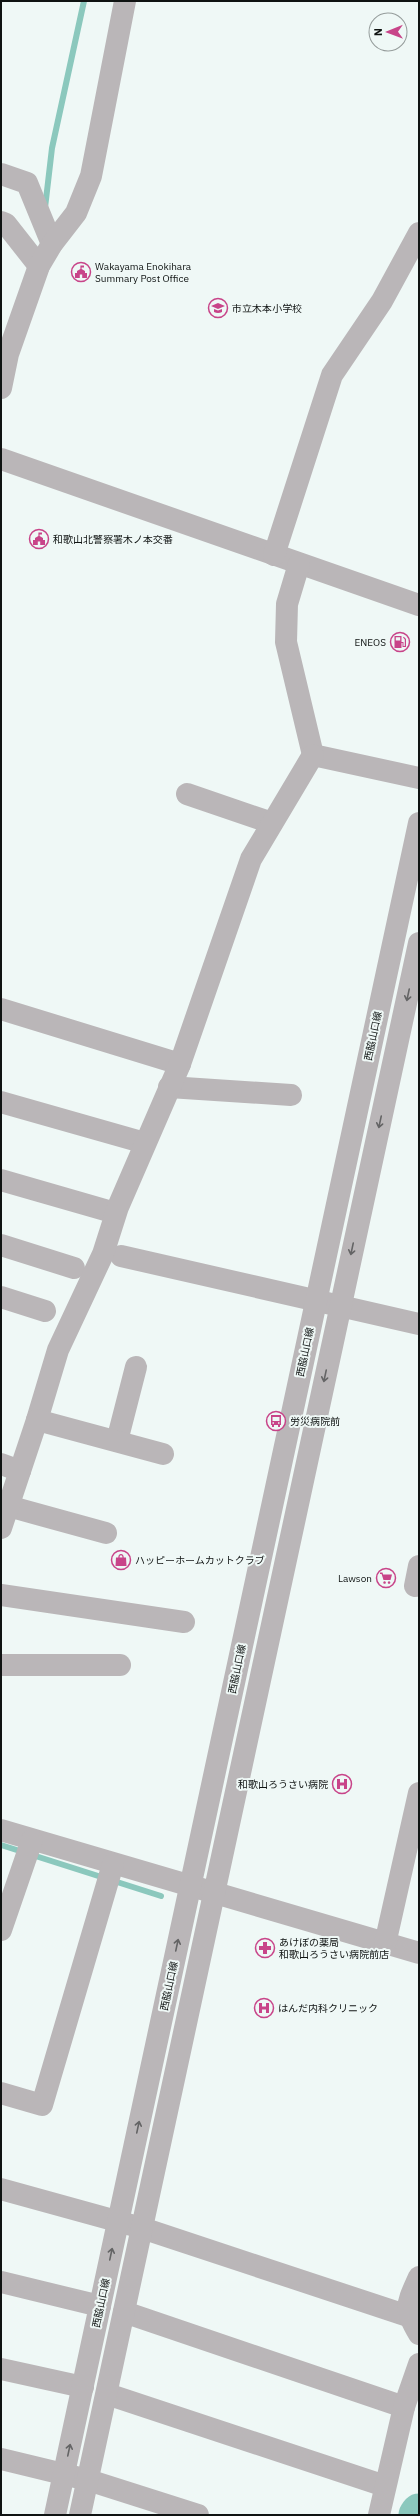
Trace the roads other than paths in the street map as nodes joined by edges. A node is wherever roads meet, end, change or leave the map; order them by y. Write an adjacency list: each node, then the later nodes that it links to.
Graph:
1 (125, 1): 5 (street)
2 (1, 174): 5 (street)
3 (1, 222): 6 (street)
4 (419, 233): 9 (street)
5 (52, 244): 6 (street)
6 (39, 266): 7 (street)
7 (1, 388)
8 (1, 459): 9 (street)
9 (274, 555): 10 (street)
10 (299, 564): 11 (street); 12 (street)
11 (419, 605)
12 (313, 755): 13 (street); 15 (street)
13 (419, 778)
14 (187, 794): 15 (street)
15 (272, 823): 21 (street)
16 (419, 823): 17 (street, 西脇山口線)
17 (397, 926): 18 (street); 32 (street, 西脇山口線)
18 (419, 932)
19 (419, 944): 33 (street, one-way to 33)
20 (1, 1009): 21 (street)
21 (180, 1064): 22 (street)
22 (169, 1088): 23 (street); 25 (street)
23 (291, 1095)
24 (1, 1102): 25 (street)
25 (144, 1143): 37 (street)
26 (1, 1180): 27 (street)
27 (105, 1210)
28 (1, 1245): 30 (street)
29 (121, 1256): 32 (street)
30 (74, 1268)
31 (1, 1297): 34 (street)
32 (316, 1300): 33 (street); 52 (street, 西脇山口線)
33 (340, 1306): 35 (street); 53 (street, one-way to 53)
34 (45, 1312)
35 (418, 1320)
36 (136, 1367): 38 (street)
37 (37, 1420): 38 (street); 40 (street)
38 (117, 1441): 39 (street)
39 (163, 1454)
40 (10, 1468): 41 (street)
41 (8, 1506): 42 (street); 43 (street)
42 (1, 1528)
43 (106, 1533)
44 (1, 1596): 45 (street)
45 (184, 1622)
46 (1, 1665): 47 (street)
47 (120, 1665)
48 (419, 1793): 56 (street)
49 (1, 1830): 50 (street)
50 (31, 1843): 51 (street); 54 (street)
51 (109, 1876): 52 (street); 58 (street)
52 (190, 1887): 53 (street); 60 (street, 西脇山口線, one-way to 52)
53 (214, 1894): 56 (street); 61 (street)
54 (5, 1904): 55 (street)
55 (1, 1930)
56 (385, 1944): 57 (street)
57 (418, 1952)
58 (1, 2093)
59 (1, 2189): 60 (street)
60 (118, 2220): 61 (street); 64 (street, 西脇山口線, one-way to 60)
61 (142, 2228): 65 (street); 66 (street)
62 (419, 2277): 66 (street)
63 (1, 2282): 64 (street)
64 (100, 2306): 69 (street, 西脇山口線)
65 (124, 2312): 70 (street); 71 (street)
66 (414, 2325)
67 (419, 2364): 71 (street)
68 (1, 2369): 69 (street)
69 (83, 2387): 73 (street, 西脇山口線, one-way to 69)
70 (107, 2394): 74 (street); 75 (street)
71 (404, 2408): 75 (street)
72 (1, 2459): 73 (street)
73 (64, 2473): 74 (street); 76 (street, 西脇山口線)
74 (88, 2480): 77 (street); 78 (street)
75 (385, 2486): 79 (street)
76 (55, 2515)
77 (80, 2515)
78 (198, 2515)
79 (379, 2515)

